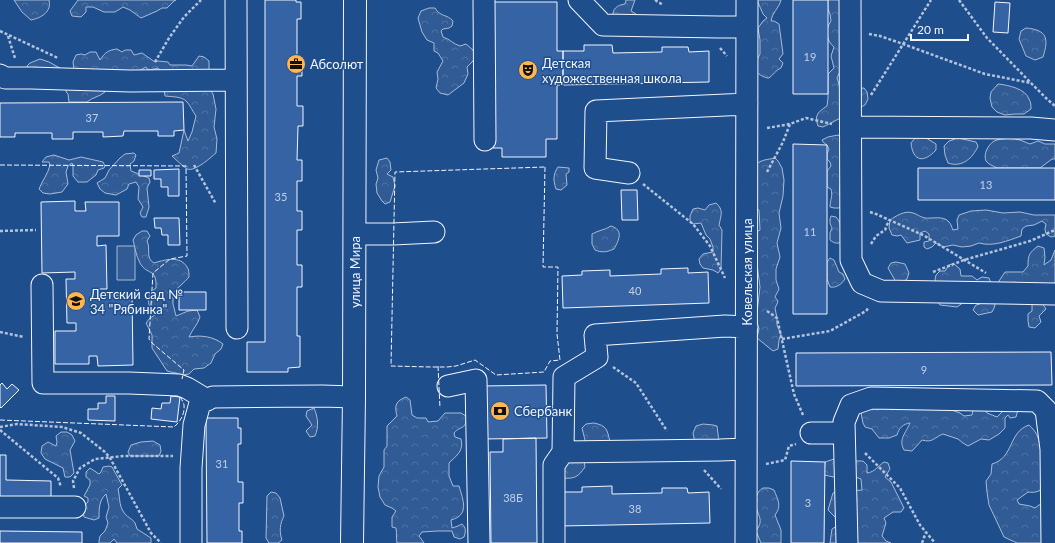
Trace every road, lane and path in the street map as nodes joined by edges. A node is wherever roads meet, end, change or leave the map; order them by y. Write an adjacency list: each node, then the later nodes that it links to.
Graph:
1 (201, 0): 16 (path)
2 (236, 0): 17 (street)
3 (355, 0): 36 (main road, улица Мира)
4 (484, 0): 26 (street)
5 (579, 0): 10 (street)
6 (747, 0): 10 (street, Ковельская улица)
7 (850, 0): 12 (street)
8 (931, 0): 13 (path)
9 (959, 0): 18 (path)
10 (747, 27): 20 (street, Ковельская улица)
11 (0, 31): 15 (path)
12 (850, 31): 13 (path); 23 (street)
13 (903, 44): 18 (path); 19 (path)
14 (0, 75): 15 (street)
15 (68, 79): 16 (street)
16 (144, 80): 17 (street)
17 (236, 80): 31 (street)
18 (1031, 83): 21 (path)
19 (868, 99)
20 (747, 104): 28 (street); 45 (street, Ковельская улица)
21 (1055, 106)
22 (790, 124): 23 (path); 24 (path); 29 (path)
23 (851, 127): 25 (street); 30 (street)
24 (762, 129)
25 (1055, 130)
26 (485, 140)
27 (194, 165): 31 (path)
28 (629, 173): 39 (path)
29 (766, 173)
30 (851, 208): 37 (path); 41 (street)
31 (236, 212): 46 (street)
32 (0, 230): 33 (path)
33 (36, 230)
34 (1055, 230): 37 (path)
35 (434, 232): 36 (street)
36 (355, 234): 50 (main road, улица Мира)
37 (964, 260): 38 (path); 42 (path)
38 (988, 274)
39 (726, 278)
40 (42, 285): 51 (street)
41 (881, 291): 42 (street); 47 (path)
42 (904, 291): 43 (street)
43 (1055, 294)
44 (763, 308): 47 (path)
45 (747, 327): 48 (street); 56 (street, Ковельская улица)
46 (237, 328)
47 (782, 339): 54 (path)
48 (597, 357): 57 (path); 58 (street)
49 (448, 386): 69 (street)
50 (354, 397): 51 (street); 68 (main road, улица Мира)
51 (207, 400): 59 (street)
52 (0, 427): 60 (path)
53 (0, 430): 63 (path)
54 (811, 433): 55 (street); 61 (path)
55 (844, 433): 65 (path); 72 (street); 75 (street)
56 (746, 449): 57 (street); 71 (street, Ковельская улица)
57 (680, 451): 58 (street); 62 (path)
58 (563, 452): 70 (street)
59 (192, 456): 60 (path); 67 (street)
60 (110, 458): 63 (path); 66 (path)
61 (764, 464)
62 (721, 489)
63 (70, 507): 64 (street)
64 (0, 508)
65 (926, 532): 73 (path); 74 (path)
66 (161, 543)
67 (191, 543)
68 (352, 543)
69 (479, 543)
70 (554, 543)
71 (746, 543)
72 (846, 543)
73 (922, 543)
74 (935, 543)
75 (1052, 543)

